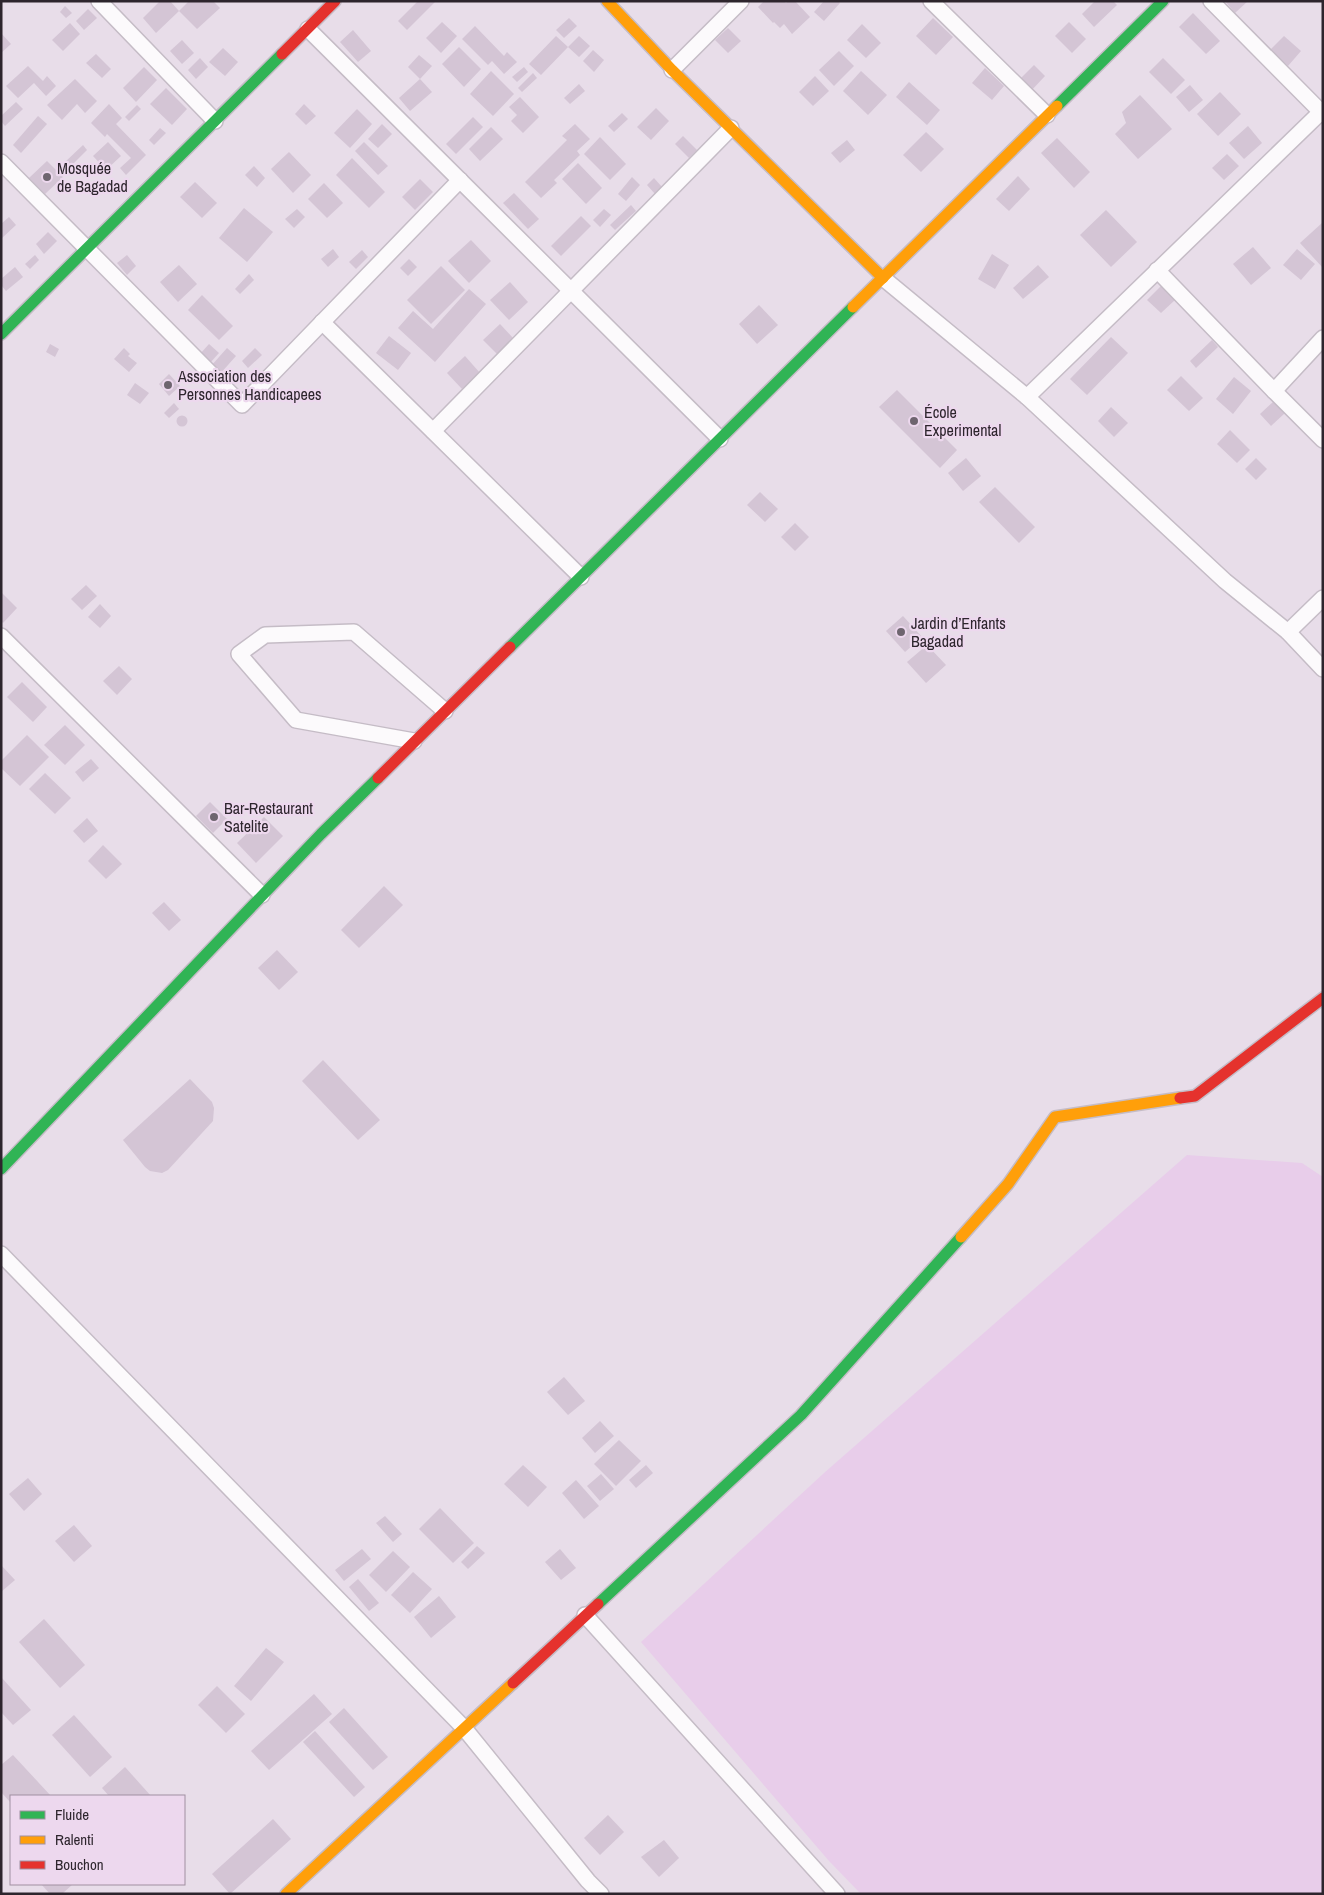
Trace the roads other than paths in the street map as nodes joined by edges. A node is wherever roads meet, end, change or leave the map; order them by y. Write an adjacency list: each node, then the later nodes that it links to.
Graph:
1 (99, 1): 12 (street)
2 (335, 1): 8 (street)
3 (607, 1): 9 (street)
4 (741, 1): 9 (street)
5 (931, 1): 11 (street)
6 (1163, 1): 11 (street)
7 (1211, 1): 10 (street)
8 (308, 29): 12 (street); 15 (street)
9 (672, 70): 13 (street)
10 (1322, 112): 17 (street)
11 (1047, 115): 18 (street)
12 (215, 121): 16 (street)
13 (731, 128): 18 (street); 19 (street)
14 (1, 162): 16 (street)
15 (460, 180): 19 (street); 20 (street)
16 (87, 248): 20 (street); 21 (street)
17 (1157, 270): 23 (street); 24 (street)
18 (883, 278): 24 (street); 26 (street)
19 (571, 291): 25 (street); 26 (street)
20 (322, 322): 25 (street)
21 (1, 334)
22 (1323, 338): 23 (street)
23 (1274, 391): 27 (street)
24 (1027, 397): 30 (street)
25 (433, 431): 28 (street)
26 (720, 439): 28 (street)
27 (1323, 440)
28 (581, 576): 33 (street)
29 (1323, 598): 30 (street)
30 (1288, 632): 32 (street)
31 (1, 636): 35 (street)
32 (1323, 669)
33 (445, 711): 34 (street); 34 (street)
34 (414, 741): 35 (street)
35 (262, 895): 37 (street)
36 (1323, 998): 39 (street)
37 (1, 1169)
38 (1, 1254): 40 (street)
39 (585, 1615): 40 (street); 43 (street)
40 (464, 1728): 41 (street); 42 (street)
41 (286, 1894)
42 (601, 1894)
43 (837, 1894)

